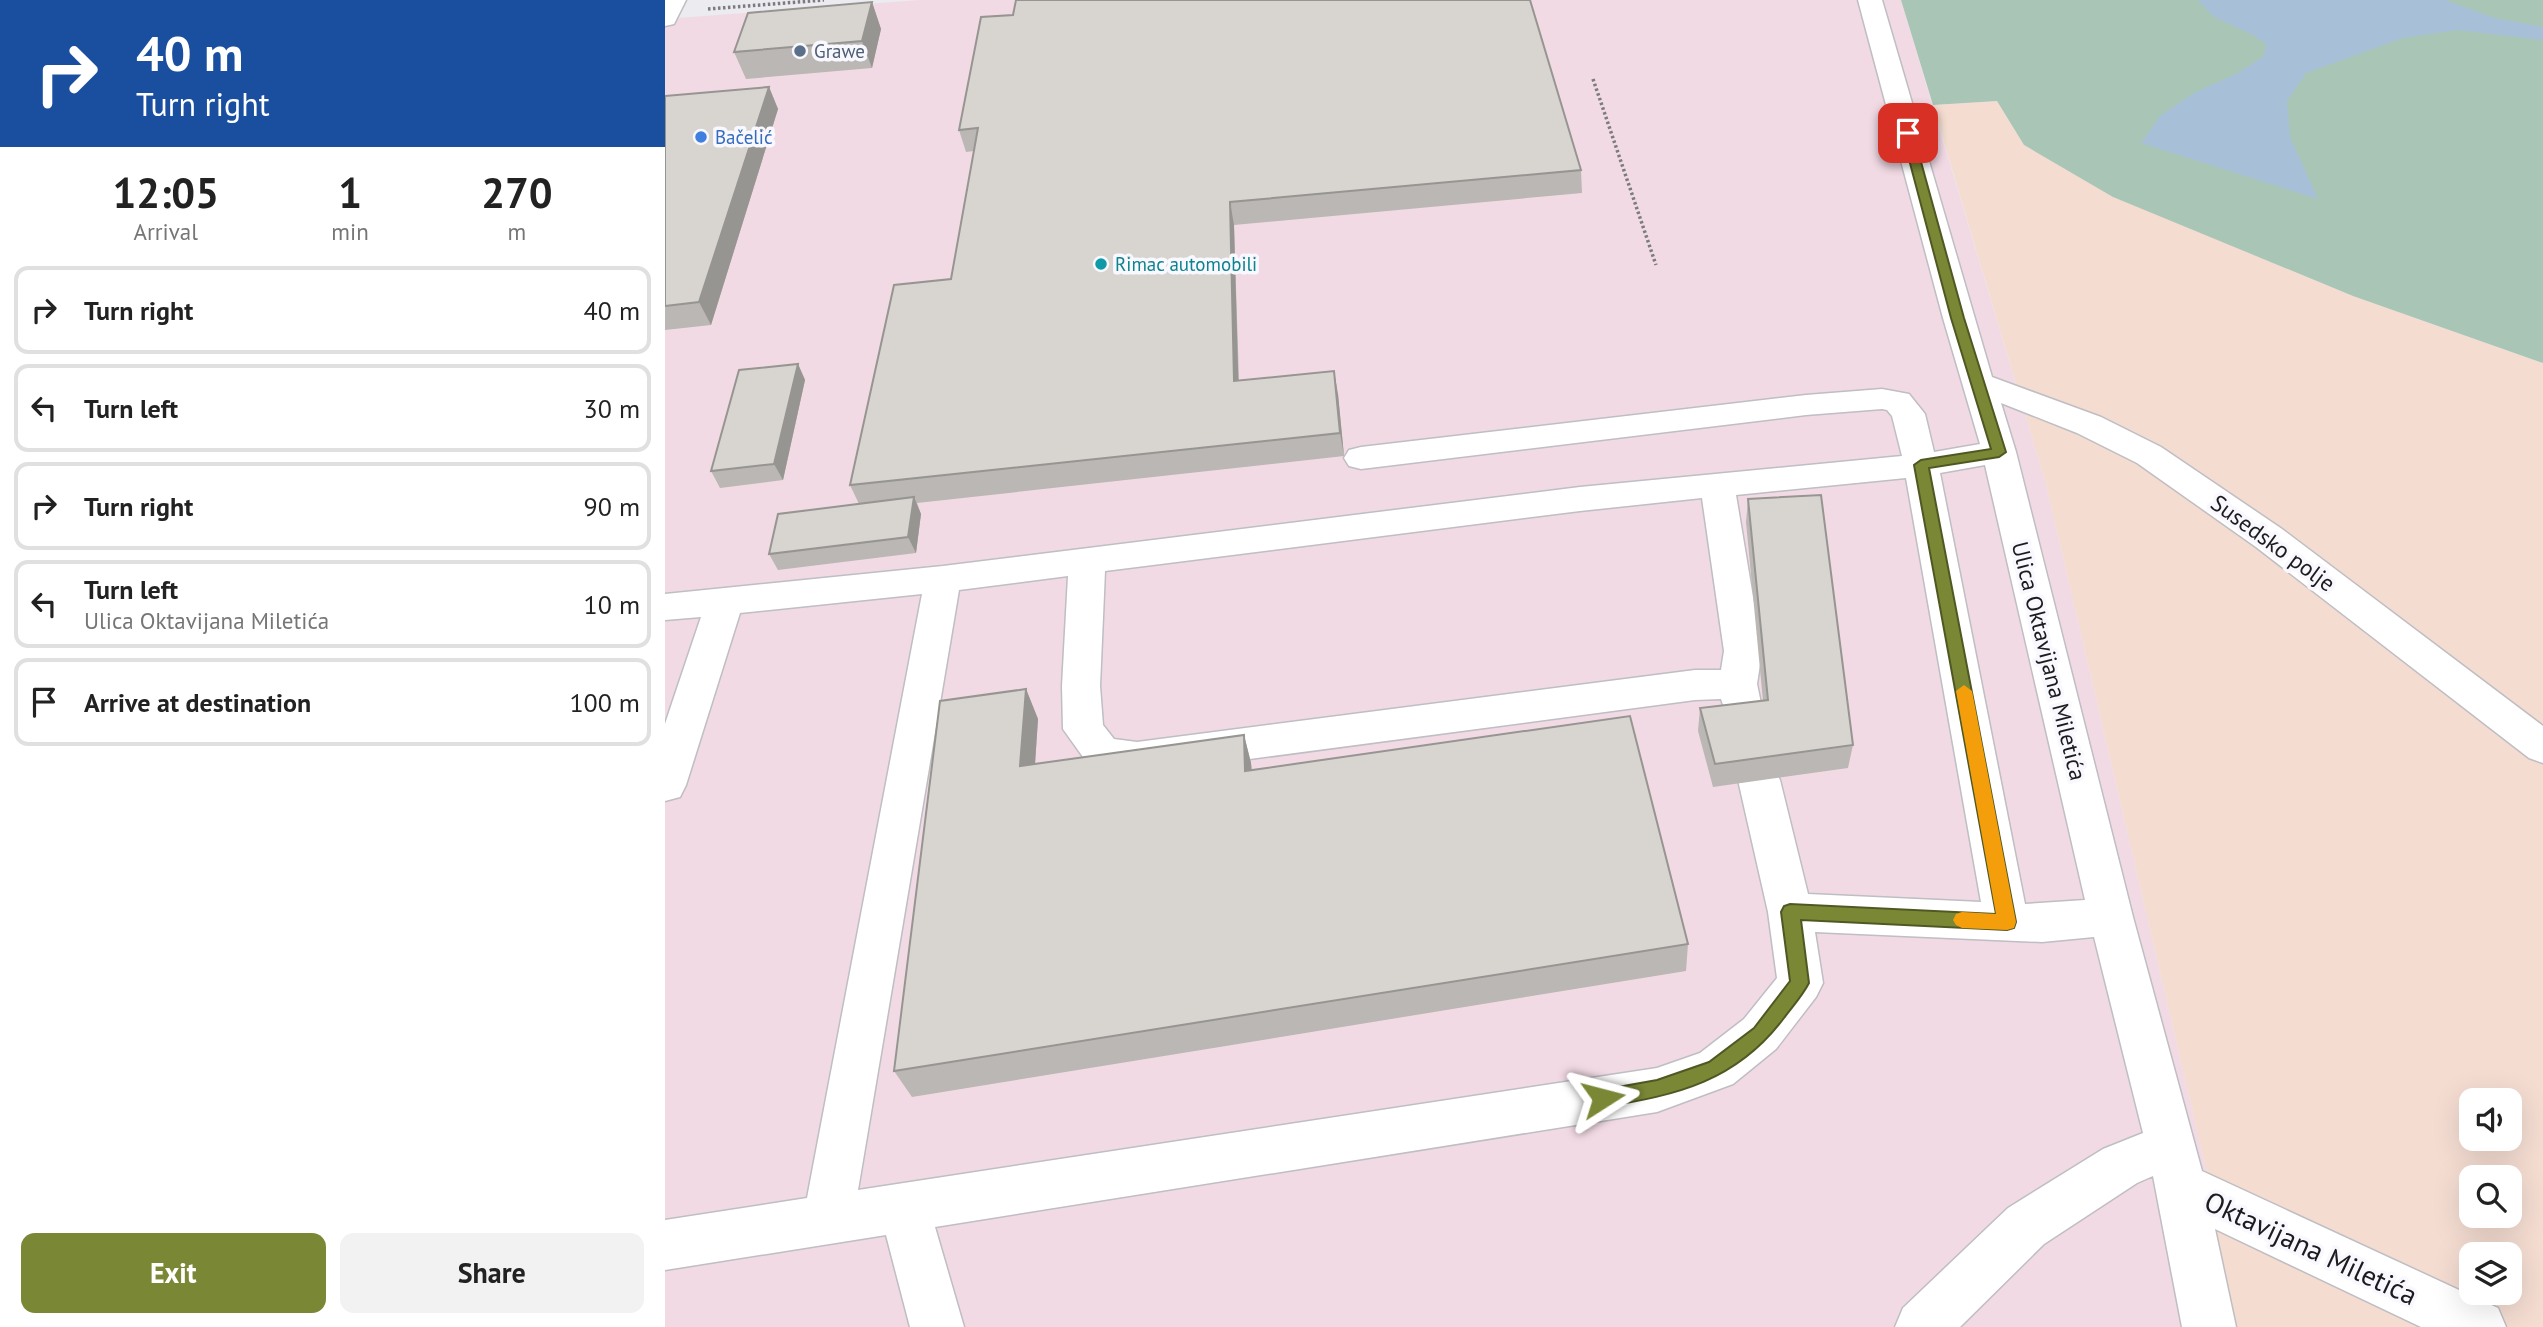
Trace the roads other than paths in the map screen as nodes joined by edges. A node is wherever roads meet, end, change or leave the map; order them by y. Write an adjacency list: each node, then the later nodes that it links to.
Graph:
1 (674, 0): 3 (street)
2 (1870, 0): 4 (street, Ulica Oktavijana Miletića)
3 (665, 19)
4 (1977, 383): 5 (street, Ulica Oktavijana Miletića); 15 (street, Susedsko polje)
5 (1999, 452): 7 (street); 19 (street, Ulica Oktavijana Miletića)
6 (1361, 458): 7 (street)
7 (1921, 465): 8 (street); 20 (street)
8 (1717, 485): 9 (street); 13 (street)
9 (1087, 560): 10 (street); 13 (street)
10 (943, 579): 11 (street); 23 (street)
11 (725, 601): 12 (street); 17 (street)
12 (665, 607)
13 (1738, 684): 14 (street)
14 (1745, 726)
15 (2543, 747)
16 (1759, 780): 18 (street)
17 (665, 785)
18 (1790, 912): 20 (street); 22 (street)
19 (2111, 917): 20 (street); 21 (street, Ulica Oktavijana Miletića)
20 (2007, 922)
21 (2176, 1166): 26 (street); 27 (street, Ulica Oktavijana Miletića); 28 (street, Oktavijana Miletića)
22 (904, 1207): 23 (street); 25 (street)
23 (828, 1219): 24 (street)
24 (665, 1245)
25 (937, 1327)
26 (1922, 1327)
27 (2209, 1327)
28 (2479, 1327)

